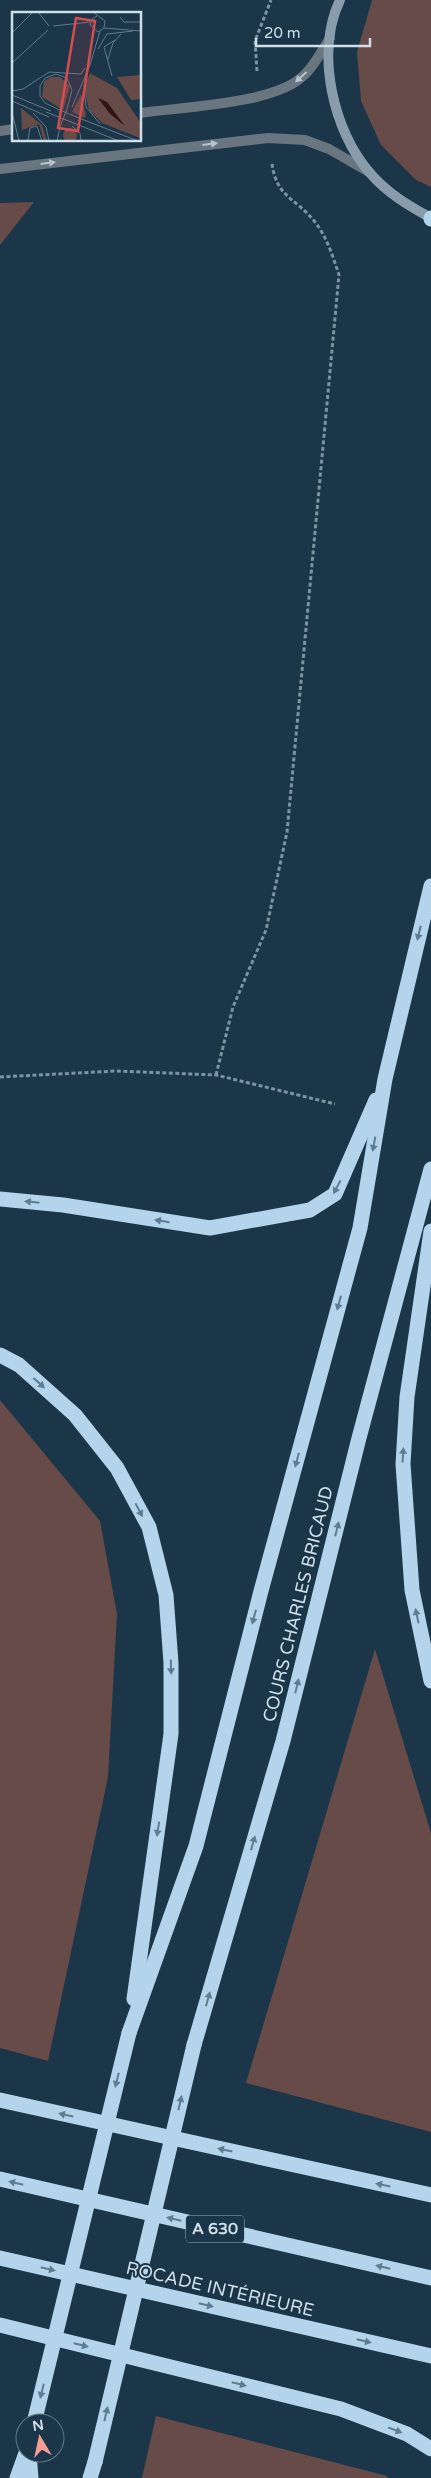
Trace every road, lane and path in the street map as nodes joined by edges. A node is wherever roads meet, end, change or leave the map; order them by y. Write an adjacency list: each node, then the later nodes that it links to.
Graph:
1 (271, 0): 4 (path)
2 (340, 0): 3 (main road)
3 (330, 38): 4 (street, one-way to 4); 8 (main road)
4 (261, 97): 5 (street)
5 (141, 112)
6 (268, 138): 7 (street, one-way to 6); 8 (street); 11 (path)
7 (0, 169)
8 (370, 173): 9 (main road)
9 (431, 218)
10 (431, 886): 13 (highway, one-way to 13)
11 (216, 1075): 12 (path); 14 (path)
12 (0, 1077)
13 (386, 1079): 16 (highway, one-way to 16); 20 (highway, one-way to 20)
14 (335, 1104)
15 (431, 1169): 34 (highway, COURS CHARLES BRICAUD, one-way to 15, bridge)
16 (0, 1199)
17 (431, 1231): 19 (highway, one-way to 17)
18 (0, 1355): 20 (highway, one-way to 20)
19 (431, 1681)
20 (129, 2033): 28 (highway, one-way to 28, bridge)
21 (0, 2100): 23 (highway, one-way to 21)
22 (0, 2179): 25 (highway, A 630, one-way to 22)
23 (431, 2195)
24 (0, 2258): 27 (highway, ROCADE INTÉRIEURE, one-way to 27)
25 (431, 2278)
26 (0, 2325): 29 (highway, one-way to 29)
27 (431, 2356)
28 (36, 2413)
29 (431, 2449)
30 (24, 2463): 32 (highway)
31 (29, 2463): 33 (highway)
32 (17, 2478)
33 (31, 2478)
34 (91, 2478)

